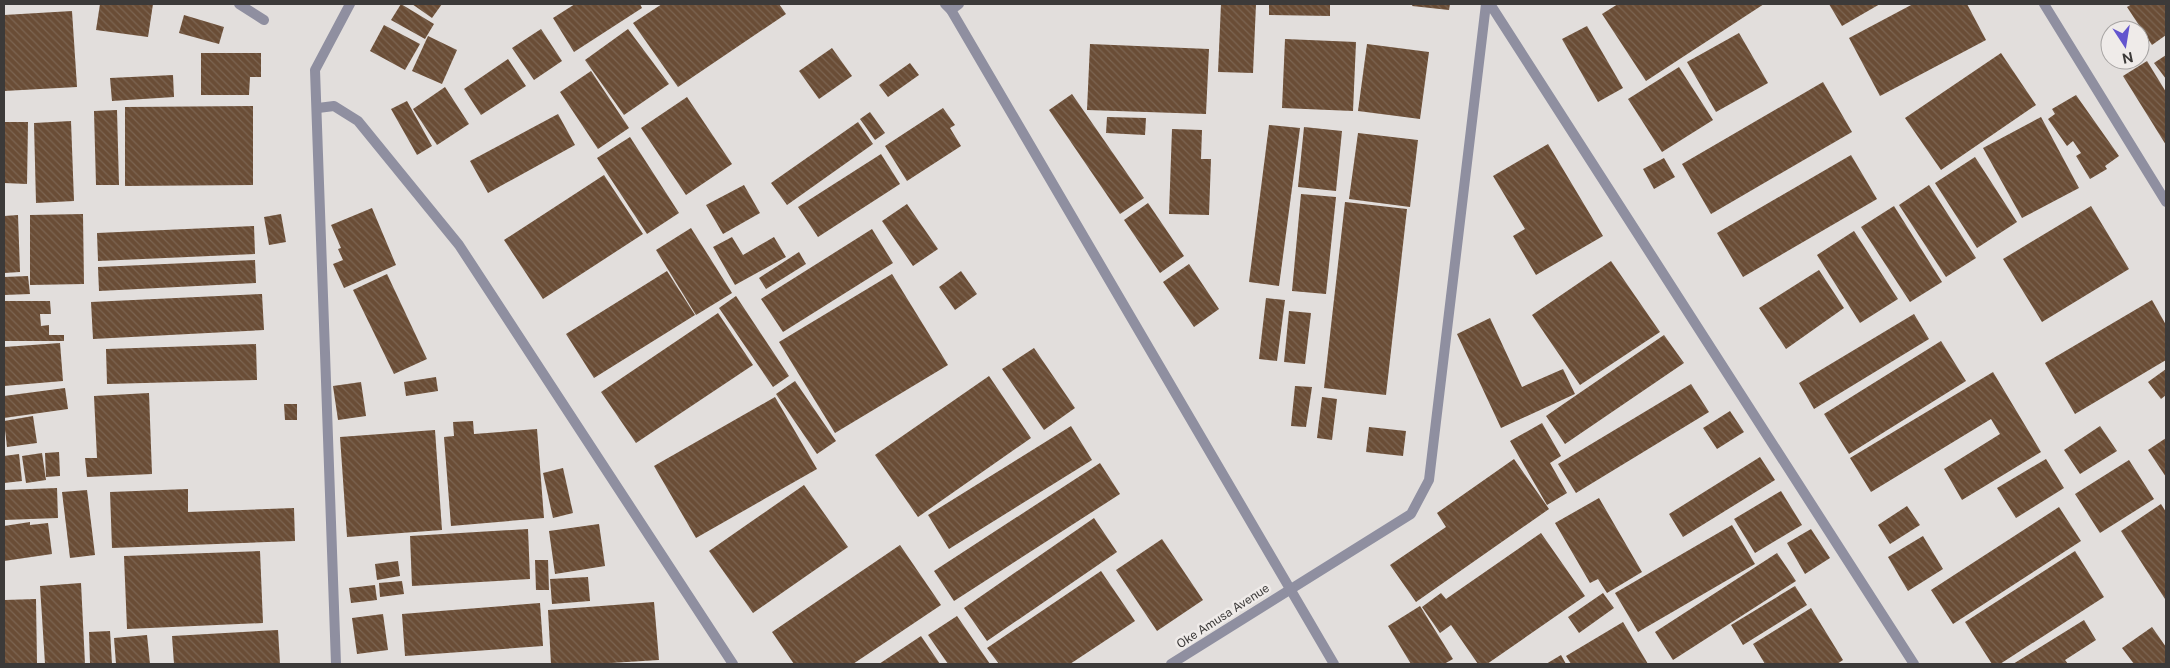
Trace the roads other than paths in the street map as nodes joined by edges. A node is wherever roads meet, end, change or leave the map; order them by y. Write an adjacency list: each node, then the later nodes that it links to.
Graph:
1 (239, 4): 7 (street)
2 (350, 4): 8 (street)
3 (1486, 4): 10 (street, Oke Amusa Avenue)
4 (1490, 4): 15 (street)
5 (2044, 4): 9 (street)
6 (952, 6): 10 (street)
7 (264, 20)
8 (318, 108): 11 (street); 12 (street)
9 (2166, 202)
10 (1288, 589): 13 (street, Oke Amusa Avenue); 14 (street)
11 (336, 664)
12 (733, 664)
13 (1171, 664)
14 (1334, 664)
15 (1914, 664)

